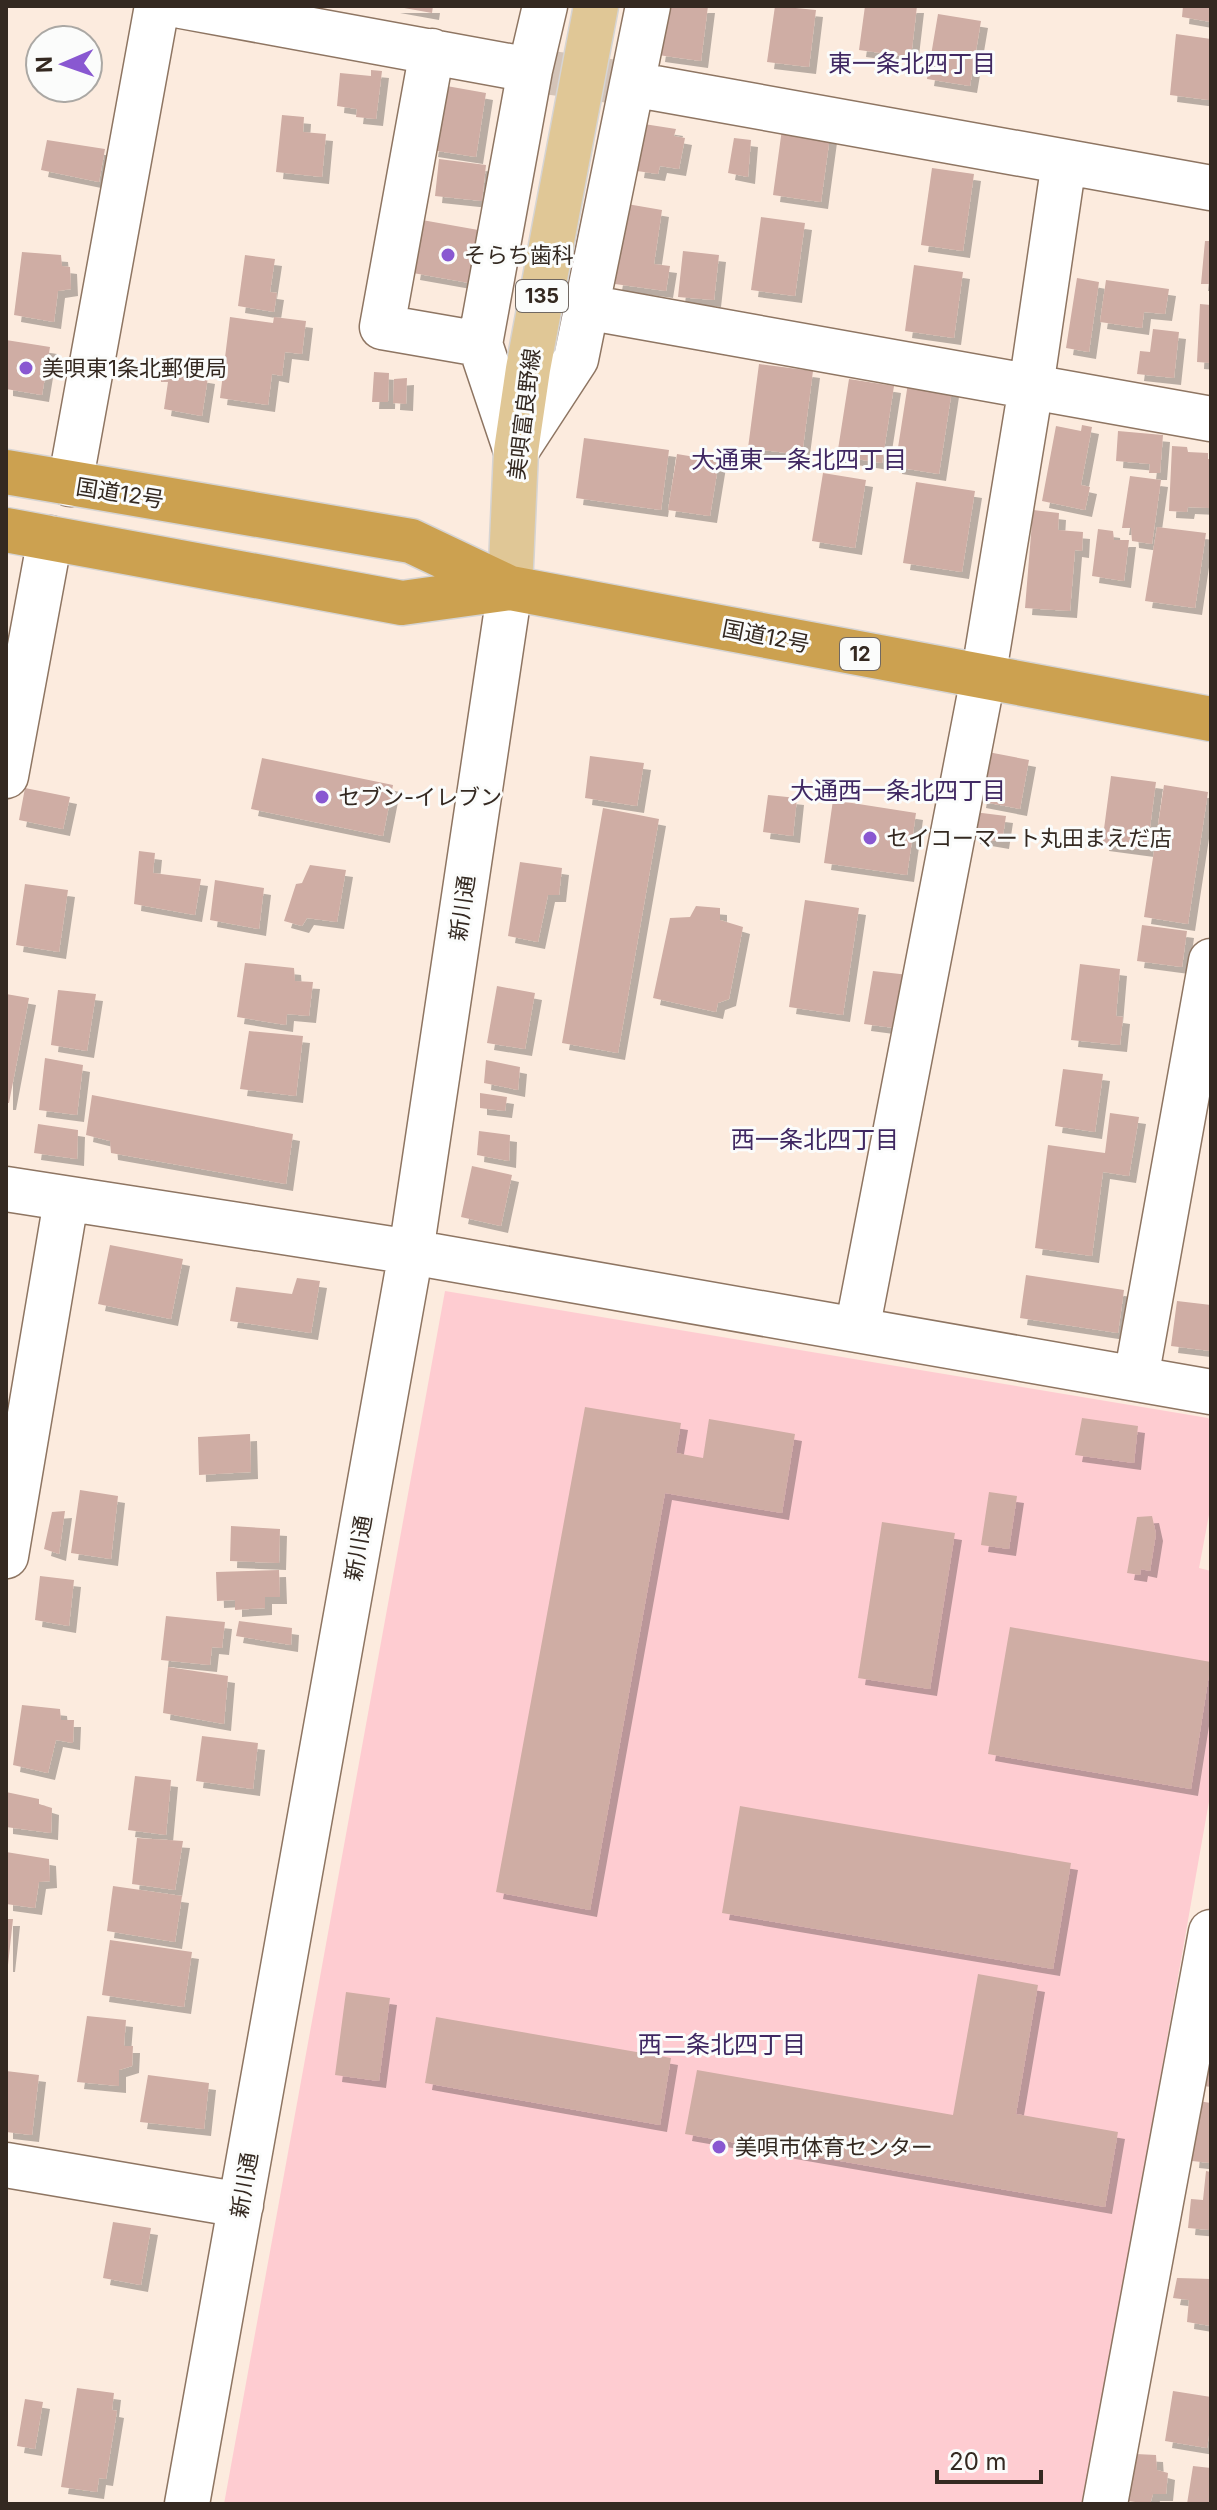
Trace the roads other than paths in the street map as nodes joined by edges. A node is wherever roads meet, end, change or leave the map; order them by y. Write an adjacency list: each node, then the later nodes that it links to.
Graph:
1 (157, 6): 17 (street)
2 (181, 6): 6 (street)
3 (545, 6): 7 (street)
4 (596, 6): 15 (main road, 美唄富良野線 / 135)
5 (648, 6): 8 (street)
6 (432, 51): 7 (street); 12 (street)
7 (530, 70): 12 (street)
8 (632, 84): 9 (street); 11 (street)
9 (1064, 162): 10 (street); 13 (street)
10 (1211, 188)
11 (586, 307): 13 (street); 15 (street)
12 (480, 344): 15 (street)
13 (1031, 387): 14 (street); 21 (street)
14 (1211, 419)
15 (516, 451): 20 (main road, 美唄富良野線 / 135)
16 (6, 472): 17 (highway, 国道12号 / 12)
17 (70, 484): 20 (highway, 国道12号 / 12)
18 (6, 530): 19 (highway, 国道12号 / 12)
19 (50, 538): 20 (highway, 国道12号 / 12); 23 (street)
20 (510, 588): 21 (highway, 国道12号 / 12); 27 (street, 新川通)
21 (983, 678): 22 (highway, 国道12号 / 12); 28 (street)
22 (1211, 719)
23 (6, 776)
24 (1211, 961): 29 (street)
25 (6, 1189): 26 (street)
26 (66, 1201): 27 (street); 31 (street)
27 (411, 1252): 28 (street); 35 (street, 新川通)
28 (857, 1330): 29 (street)
29 (1136, 1378): 30 (street)
30 (1211, 1392)
31 (6, 1556)
32 (1211, 1932): 33 (street)
33 (1204, 2012): 37 (street)
34 (6, 2165): 35 (street)
35 (241, 2205): 36 (street, 新川通)
36 (187, 2504)
37 (1105, 2504)

